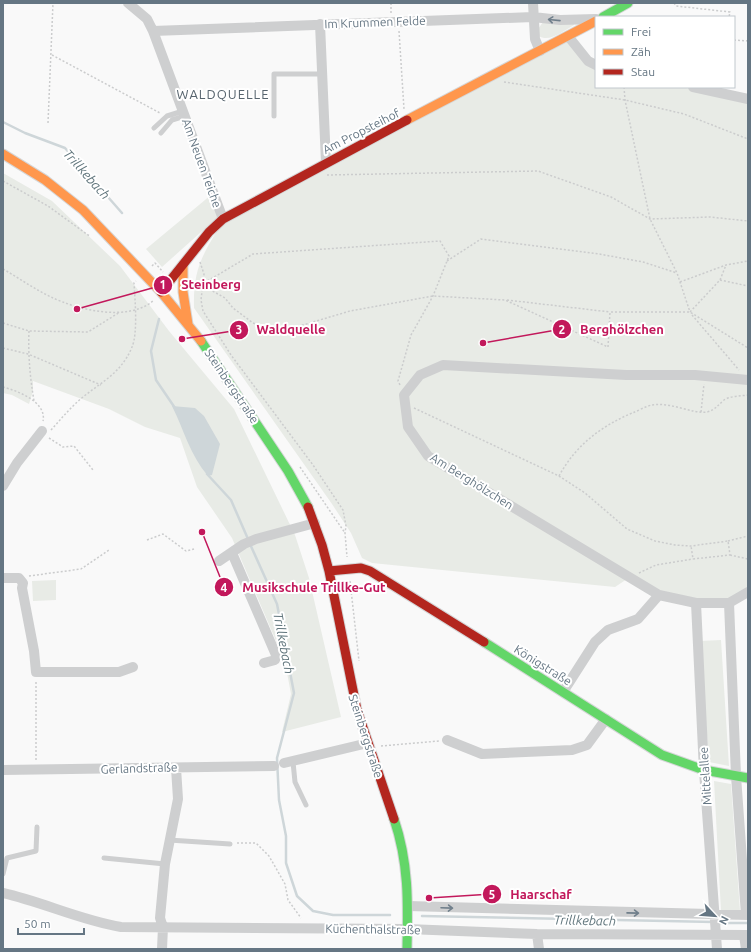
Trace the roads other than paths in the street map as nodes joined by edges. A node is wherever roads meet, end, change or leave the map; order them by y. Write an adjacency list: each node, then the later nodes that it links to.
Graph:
1 (128, 3): 9 (street, Am Neuen Teiche)
2 (533, 3): 4 (street)
3 (628, 3): 5 (street)
4 (533, 16): 6 (street, Im Krummen Felde, one-way to 4); 8 (street, Im Krummen Felde); 11 (street)
5 (605, 16)
6 (595, 20)
7 (595, 21): 10 (street, Am Propsteihof)
8 (320, 24): 9 (street, Im Krummen Felde); 13 (street)
9 (153, 31): 16 (street, Am Neuen Teiche)
10 (568, 36): 11 (street, Am Propsteihof); 12 (street)
11 (540, 51): 21 (street, Am Propsteihof)
12 (595, 65)
13 (321, 74): 17 (lane); 21 (street)
14 (698, 88): 15 (street)
15 (748, 99)
16 (184, 113): 18 (lane); 19 (lane); 22 (street, Am Neuen Teiche)
17 (274, 116)
18 (154, 128)
19 (161, 133)
20 (3, 154): 24 (street, Steinbergstraße)
21 (326, 163): 22 (street, Am Propsteihof)
22 (222, 219): 23 (street, Am Propsteihof)
23 (183, 265): 24 (street, Am Propsteihof); 25 (street)
24 (161, 292): 25 (street, Steinbergstraße)
25 (188, 325): 29 (street, Steinbergstraße)
26 (748, 380): 35 (street, Am Berghölzchen)
27 (42, 431): 28 (street)
28 (3, 486)
29 (315, 523): 30 (street); 32 (street, Steinbergstraße)
30 (232, 553): 31 (street); 38 (street)
31 (219, 560)
32 (328, 571): 40 (street, Königstraße); 43 (street, Steinbergstraße)
33 (3, 578): 39 (street)
34 (748, 592): 37 (street)
35 (660, 595): 36 (street, Am Berghölzchen); 40 (street)
36 (696, 603): 37 (street, Am Berghölzchen); 47 (street, Mittelallee)
37 (729, 603): 48 (street)
38 (264, 663)
39 (133, 667)
40 (563, 692): 41 (street, Königstraße)
41 (606, 719): 42 (street); 47 (street, Königstraße)
42 (447, 740)
43 (368, 743): 44 (street, Gerlandstraße); 58 (street, Steinbergstraße)
44 (284, 763): 45 (street, Gerlandstraße); 50 (lane)
45 (176, 768): 46 (street, Gerlandstraße); 52 (street)
46 (3, 770)
47 (704, 771): 48 (street, Königstraße); 59 (street, Mittelallee)
48 (736, 776): 49 (street, Königstraße); 60 (street)
49 (748, 778)
50 (306, 805)
51 (37, 827): 56 (lane)
52 (169, 840): 53 (lane); 55 (street)
53 (230, 844)
54 (104, 858): 55 (lane)
55 (165, 864): 61 (street)
56 (3, 874)
57 (3, 893): 61 (street, Küchenthalstraße)
58 (408, 906): 59 (street, Küchenthalstraße, one-way to 59); 62 (street, Steinbergstraße)
59 (716, 914): 60 (street, Küchenthalstraße); 64 (street, Mittelallee)
60 (747, 915)
61 (163, 927): 62 (street, Küchenthalstraße); 66 (street)
62 (407, 929): 63 (street, Küchenthalstraße); 67 (street, Steinbergstraße)
63 (537, 934): 64 (street, Küchenthalstraße); 68 (street)
64 (716, 935): 65 (street, Küchenthalstraße); 69 (street, Mittelallee)
65 (746, 935): 70 (street)
66 (162, 949)
67 (407, 949)
68 (539, 949)
69 (717, 949)
70 (746, 949)

